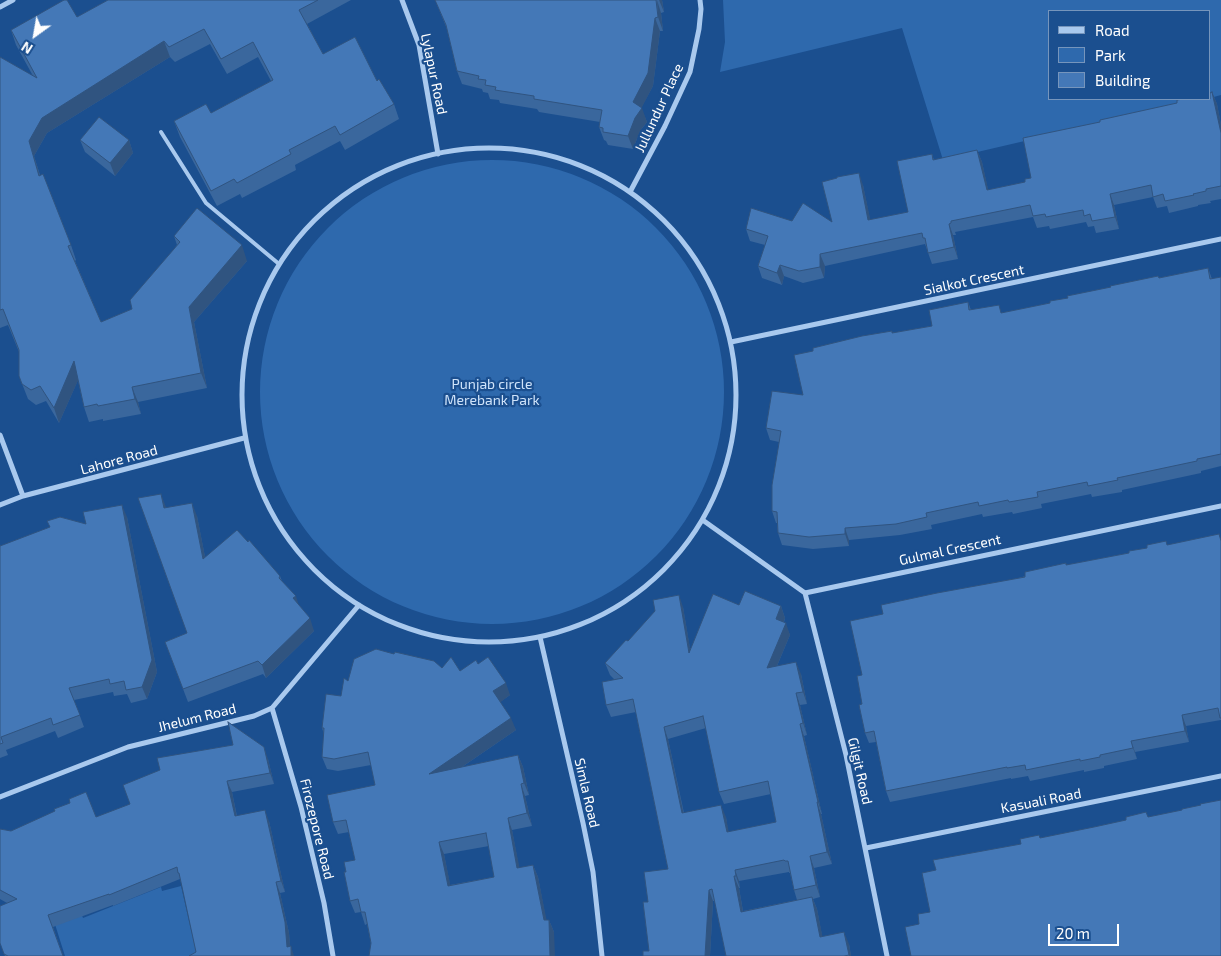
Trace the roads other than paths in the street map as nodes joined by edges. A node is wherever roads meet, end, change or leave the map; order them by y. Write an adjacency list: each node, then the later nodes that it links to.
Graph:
1 (13, 0): 4 (street)
2 (402, 0): 6 (street, Lylapur Road)
3 (700, 0): 7 (street, Jullundur Place)
4 (0, 7)
5 (162, 132): 9 (lane)
6 (438, 154): 7 (street); 9 (street)
7 (630, 192): 10 (street)
8 (1221, 239): 10 (street, Sialkot Crescent)
9 (279, 264): 12 (street)
10 (731, 342): 16 (street)
11 (0, 435): 13 (street)
12 (244, 438): 13 (street, Lahore Road); 18 (street)
13 (24, 496): 14 (street, Lahore Road)
14 (0, 505)
15 (1221, 506): 17 (street, Gulmal Crescent)
16 (704, 521): 17 (street); 19 (street)
17 (805, 593): 23 (street, Gilgit Road)
18 (359, 605): 19 (street); 20 (street, Jhelum Road)
19 (540, 637): 25 (street, Simla Road)
20 (272, 708): 22 (street, Jhelum Road); 24 (street, Firozepore Road)
21 (1221, 776): 23 (street, Kasuali Road)
22 (0, 797)
23 (866, 848): 26 (street, Gilgit Road)
24 (333, 956)
25 (602, 956)
26 (887, 956)

